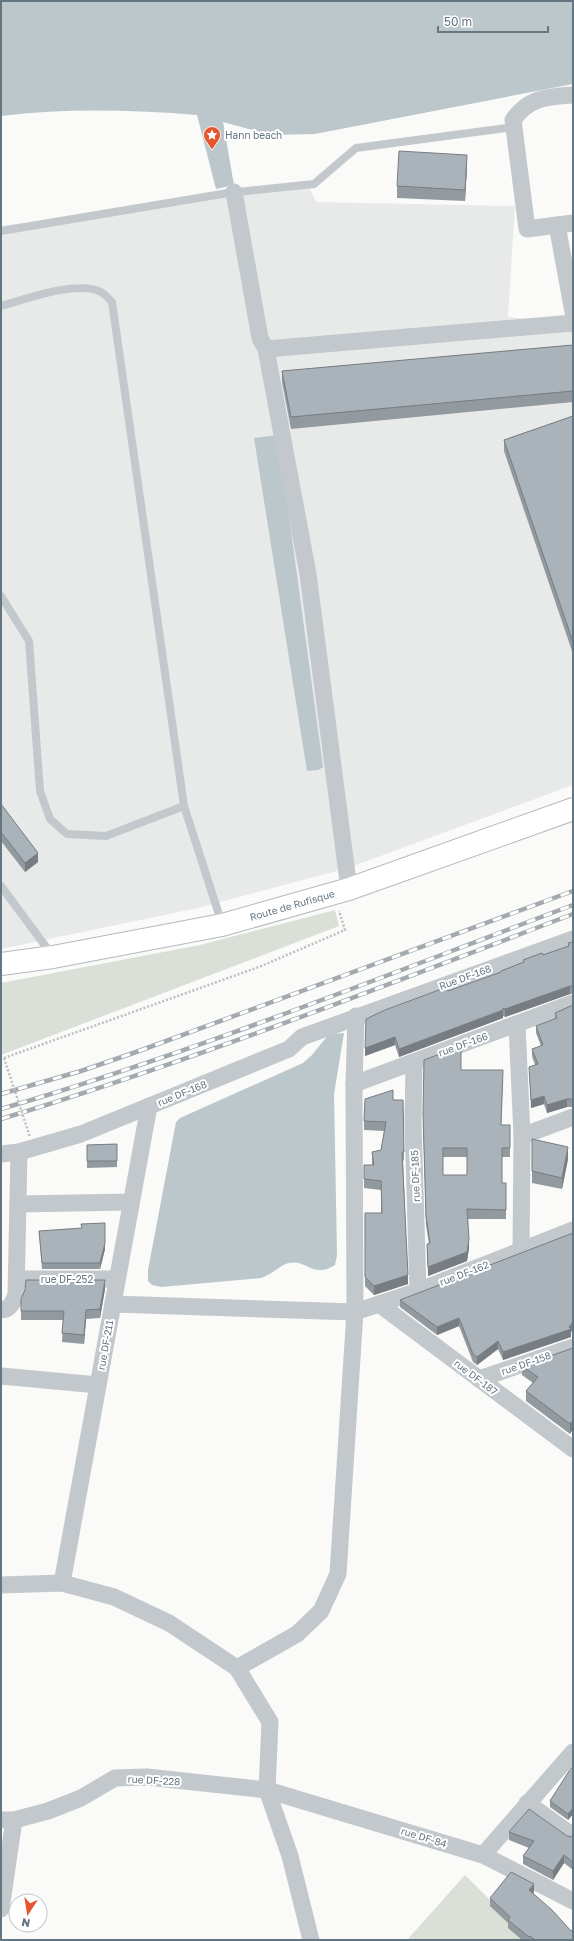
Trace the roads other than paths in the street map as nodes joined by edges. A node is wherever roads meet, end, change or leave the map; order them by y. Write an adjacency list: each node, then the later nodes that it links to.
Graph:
1 (573, 95): 2 (street)
2 (514, 127): 3 (lane); 4 (street)
3 (234, 192): 5 (lane); 9 (street)
4 (565, 224): 7 (street)
5 (1, 231)
6 (1, 306): 11 (lane)
7 (573, 312)
8 (573, 323): 9 (street)
9 (266, 349): 14 (street)
10 (1, 596): 11 (lane)
11 (184, 806): 15 (lane)
12 (573, 809): 14 (main road, Route de Rufisque)
13 (1, 886): 17 (lane)
14 (341, 891): 15 (main road, Route de Rufisque)
15 (222, 925): 17 (main road, Route de Rufisque)
16 (573, 939): 20 (street, Rue DF-168)
17 (53, 957): 18 (main road, Route de Rufisque)
18 (1, 964)
19 (573, 1003): 21 (street, rue DF-166)
20 (356, 1016): 23 (street); 24 (street, rue DF-168)
21 (517, 1024): 22 (street, rue DF-166); 26 (street)
22 (414, 1062): 23 (street, rue DF-166); 35 (street, rue DF-185)
23 (354, 1084): 39 (street)
24 (149, 1106): 27 (street, rue DF-168); 29 (street, rue DF-211)
25 (572, 1122): 26 (street)
26 (522, 1136): 32 (street)
27 (19, 1152): 28 (street, rue DF-168); 30 (street)
28 (1, 1154)
29 (131, 1202): 30 (street); 34 (street, rue DF-211)
30 (18, 1204): 33 (street)
31 (573, 1230): 32 (street, rue DF-162)
32 (521, 1251): 35 (street, rue DF-162)
33 (17, 1279): 34 (street, rue DF-252); 38 (street)
34 (117, 1279): 36 (street, rue DF-211)
35 (418, 1291): 37 (street, rue DF-162)
36 (113, 1304): 39 (street); 43 (street, rue DF-211)
37 (379, 1304): 39 (street, rue DF-162); 42 (street, rue DF-187)
38 (1, 1310)
39 (355, 1312): 47 (street)
40 (573, 1347): 42 (street, rue DF-158)
41 (1, 1376): 43 (street)
42 (479, 1379): 44 (street, rue DF-187)
43 (98, 1385): 45 (street, rue DF-211)
44 (573, 1449)
45 (62, 1584): 46 (street); 47 (street)
46 (1, 1585)
47 (237, 1668): 49 (street)
48 (573, 1752): 50 (street)
49 (267, 1790): 51 (street, rue DF-228); 53 (street, rue DF-84); 56 (street)
50 (528, 1803): 52 (street); 53 (street)
51 (7, 1820): 55 (street)
52 (573, 1836)
53 (483, 1855): 54 (street, rue DF-84)
54 (573, 1901)
55 (1, 1909)
56 (311, 1940)

